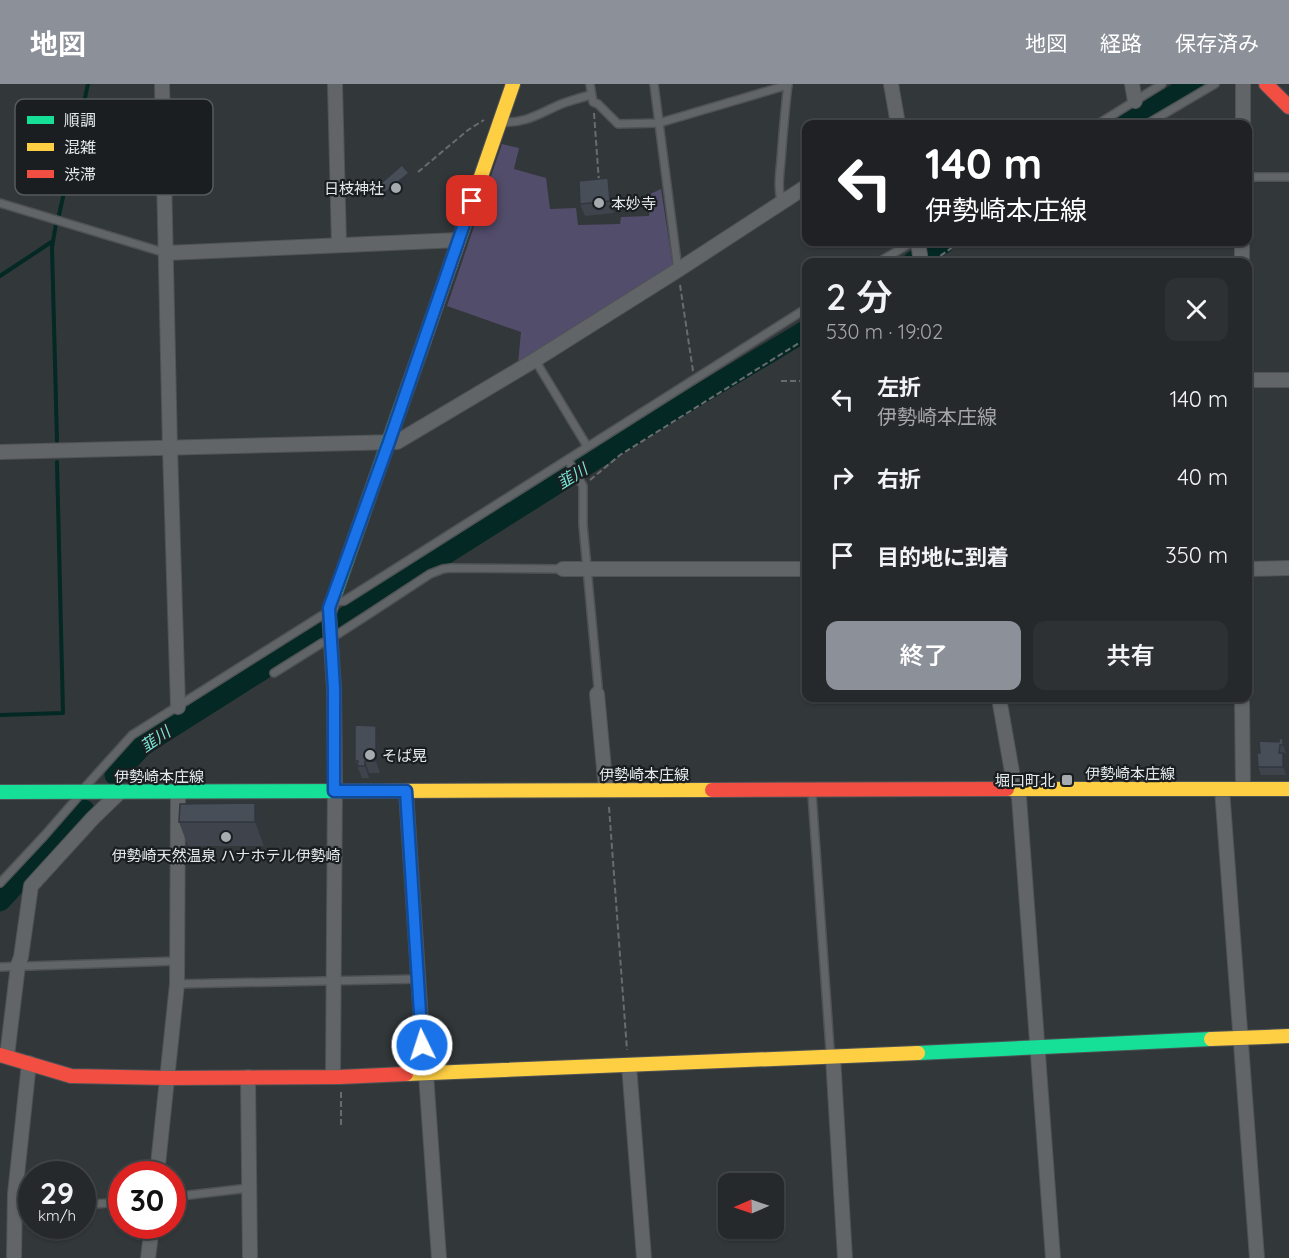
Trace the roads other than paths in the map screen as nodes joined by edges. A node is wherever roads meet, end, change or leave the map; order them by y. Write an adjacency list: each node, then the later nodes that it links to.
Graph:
1 (162, 84): 14 (street)
2 (335, 84): 30 (street)
3 (513, 84): 17 (street)
4 (590, 84): 13 (lane)
5 (654, 84): 22 (lane)
6 (788, 84): 22 (lane); 27 (lane)
7 (891, 84): 18 (street)
8 (1132, 84): 15 (street)
9 (1162, 84): 15 (lane)
10 (1215, 84): 20 (lane)
11 (1243, 84): 21 (street)
12 (1266, 84): 16 (street)
13 (592, 98): 17 (lane); 22 (lane)
14 (162, 99)
15 (1135, 101): 19 (lane)
16 (1289, 107)
17 (501, 119): 29 (street)
18 (897, 120)
19 (1104, 120)
20 (1154, 120)
21 (1243, 120)
22 (659, 123): 34 (lane)
23 (1252, 177): 24 (lane)
24 (1289, 177)
25 (802, 189): 27 (street)
26 (165, 195): 32 (street)
27 (782, 202): 34 (street)
28 (0, 203): 32 (lane)
29 (458, 240): 30 (street); 39 (street)
30 (339, 245): 32 (street)
31 (905, 246): 33 (lane)
32 (166, 253): 41 (street)
33 (886, 258)
34 (678, 270): 36 (street)
35 (802, 311): 40 (lane)
36 (535, 360): 39 (street); 40 (lane)
37 (1252, 380): 38 (street)
38 (1289, 380)
39 (389, 442): 41 (street); 49 (street)
40 (587, 446): 43 (lane)
41 (170, 448): 42 (street); 55 (street)
42 (0, 452)
43 (569, 461): 45 (lane); 49 (lane)
44 (1289, 568): 47 (street)
45 (587, 569): 46 (street); 48 (street); 52 (lane)
46 (802, 569)
47 (1252, 569)
48 (563, 570): 50 (lane)
49 (332, 602): 50 (street); 55 (lane)
50 (331, 639): 51 (lane); 62 (street)
51 (274, 674)
52 (597, 693): 60 (street)
53 (1000, 702): 56 (street)
54 (1242, 702): 58 (street)
55 (178, 707): 65 (lane)
56 (1015, 789): 57 (street, 伊勢崎本庄線); 61 (street, 伊勢崎本庄線); 77 (street)
57 (1222, 789): 58 (street, 伊勢崎本庄線); 76 (street)
58 (1243, 789): 59 (street, 伊勢崎本庄線)
59 (1289, 789)
60 (606, 790): 61 (street, 伊勢崎本庄線); 63 (street, 伊勢崎本庄線)
61 (812, 790): 79 (lane)
62 (334, 791): 63 (street, 伊勢崎本庄線); 67 (street, 伊勢崎本庄線); 73 (street)
63 (406, 791): 72 (street)
64 (0, 792): 65 (street, 伊勢崎本庄線)
65 (82, 792): 66 (street, 伊勢崎本庄線); 68 (lane)
66 (120, 792): 67 (street, 伊勢崎本庄線); 70 (street)
67 (178, 793): 69 (street)
68 (0, 883)
69 (178, 961): 70 (lane); 74 (street)
70 (18, 965): 71 (lane); 78 (street)
71 (0, 967)
72 (418, 979): 73 (lane); 82 (street)
73 (333, 980): 74 (lane); 84 (street)
74 (177, 984): 85 (street)
75 (1289, 1036): 76 (street)
76 (1241, 1038): 77 (street); 100 (street)
77 (1037, 1047): 79 (street); 99 (street)
78 (3, 1055): 80 (street)
79 (833, 1057): 81 (street); 98 (street)
80 (29, 1063): 85 (street); 89 (street)
81 (629, 1065): 82 (street); 97 (street)
82 (426, 1074): 84 (street); 96 (street)
83 (248, 1077): 84 (street); 85 (street); 87 (street)
84 (337, 1077)
85 (168, 1078): 86 (street)
86 (158, 1161)
87 (249, 1188): 88 (lane); 95 (street)
88 (186, 1195)
89 (15, 1210): 90 (lane); 91 (street); 93 (street)
90 (18, 1210)
91 (0, 1211)
92 (150, 1239): 94 (street)
93 (14, 1258)
94 (148, 1258)
95 (250, 1258)
96 (439, 1258)
97 (644, 1258)
98 (845, 1258)
99 (1053, 1258)
100 (1257, 1258)

